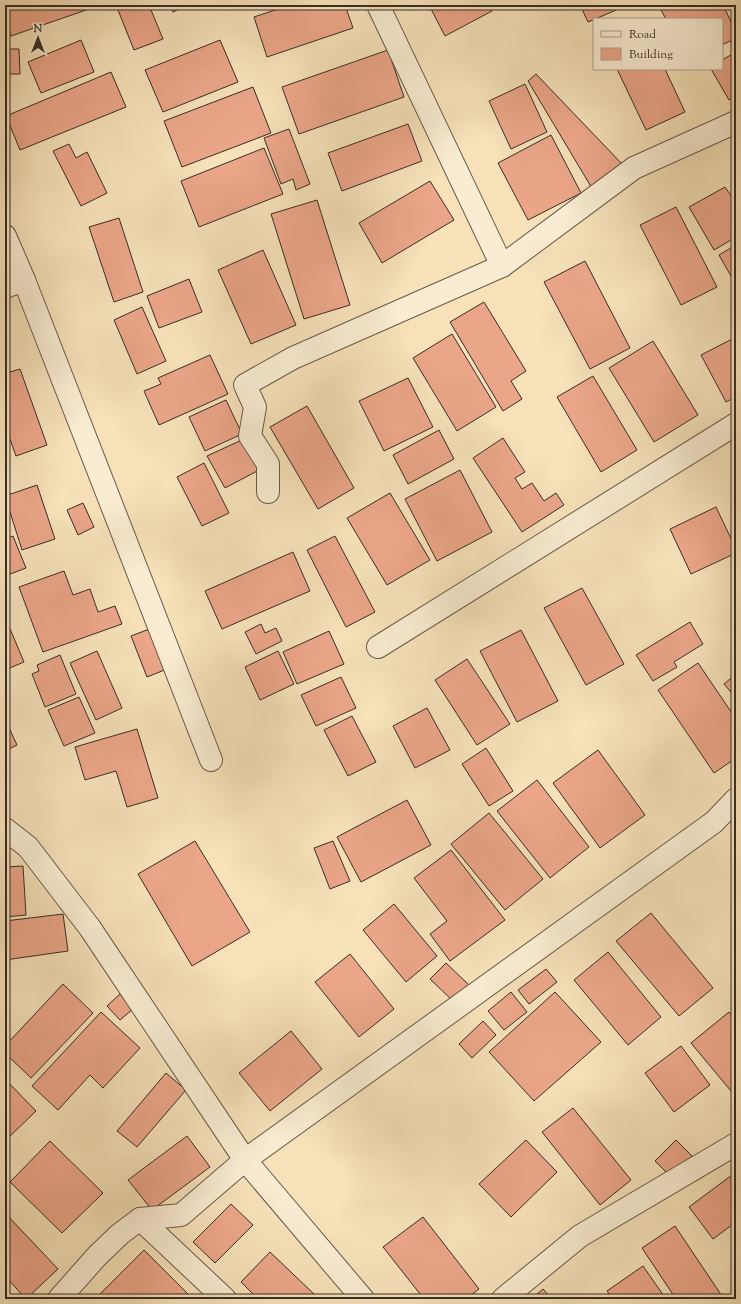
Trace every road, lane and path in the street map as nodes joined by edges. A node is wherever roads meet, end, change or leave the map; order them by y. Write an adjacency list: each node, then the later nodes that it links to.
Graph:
1 (378, 5): 4 (street)
2 (736, 122): 4 (street)
3 (5, 236): 5 (street)
4 (502, 266): 7 (street)
5 (14, 284): 9 (street)
6 (736, 424): 8 (street)
7 (268, 492)
8 (378, 647)
9 (211, 760)
10 (736, 799): 13 (street)
11 (5, 829): 13 (street)
12 (736, 1144): 18 (street)
13 (245, 1160): 14 (street); 17 (street)
14 (140, 1219): 15 (street); 16 (street)
15 (60, 1299)
16 (225, 1299)
17 (363, 1299)
18 (503, 1299)

